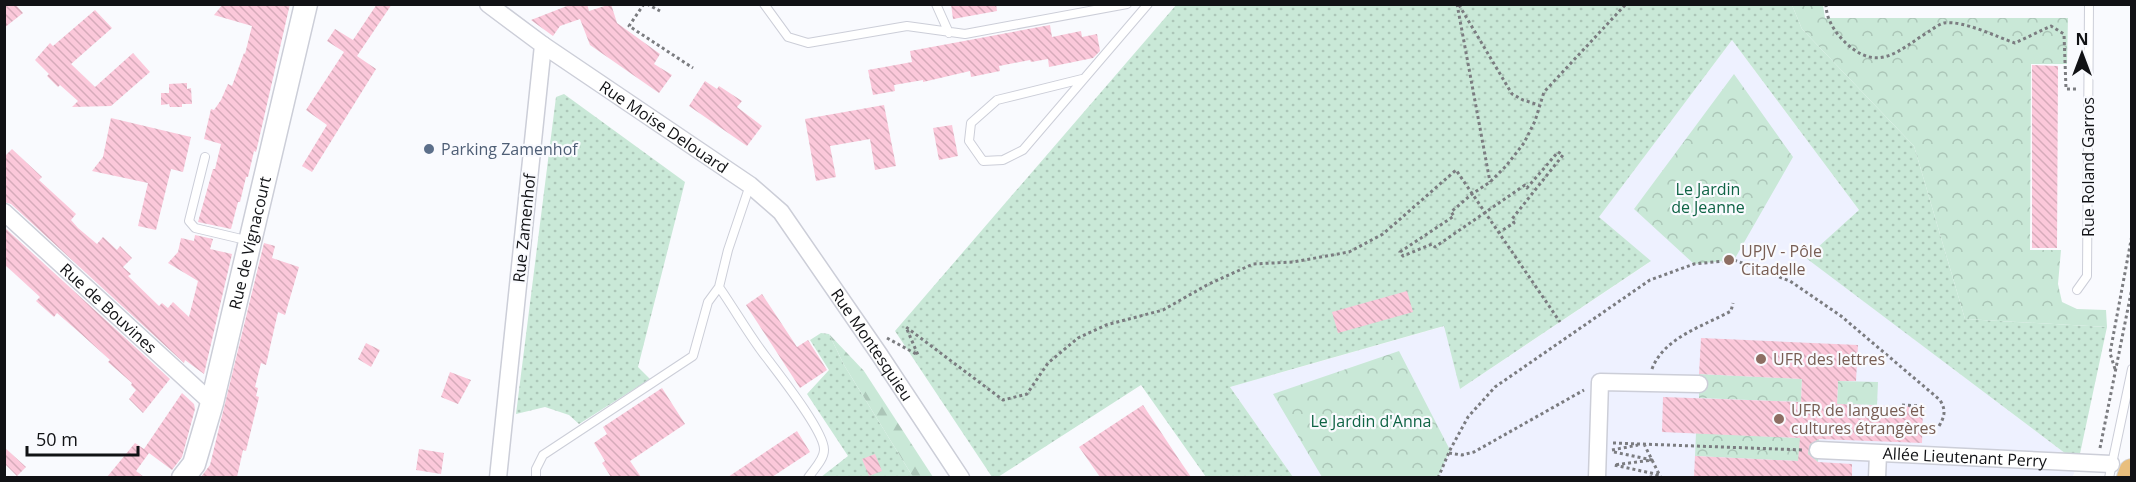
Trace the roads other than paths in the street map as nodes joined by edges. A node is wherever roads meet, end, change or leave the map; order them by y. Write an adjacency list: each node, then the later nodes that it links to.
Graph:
1 (306, 4): 16 (street, Rue de Vignacourt)
2 (488, 4): 10 (street)
3 (764, 4): 9 (lane)
4 (936, 4): 9 (lane)
5 (1127, 4): 8 (lane)
6 (1148, 4): 11 (lane)
7 (2089, 4): 18 (lane, Rue Roland Garros)
8 (1086, 8): 9 (lane)
9 (949, 33)
10 (543, 45): 13 (street, Rue Moise Delouard); 26 (street, Rue Zamenhof)
11 (1082, 79): 11 (lane)
12 (205, 157): 16 (lane)
13 (750, 185): 15 (street, Rue Moise Delouard); 17 (lane)
14 (4, 212): 21 (street, Rue de Bouvines)
15 (781, 212): 29 (street, Rue Montesquieu)
16 (251, 241): 21 (street, Rue de Vignacourt)
17 (719, 287): 27 (lane); 28 (lane)
18 (2077, 290)
19 (2132, 369): 24 (lane)
20 (1699, 384): 30 (street)
21 (212, 403): 25 (street, Rue de Vignacourt)
22 (1818, 450): 23 (street, Allée Lieutenant Perry)
23 (1878, 454): 24 (street, Allée Lieutenant Perry); 31 (street)
24 (2116, 471)
25 (183, 477)
26 (498, 477)
27 (536, 477)
28 (808, 477)
29 (961, 477)
30 (1597, 477)
31 (1877, 477)

